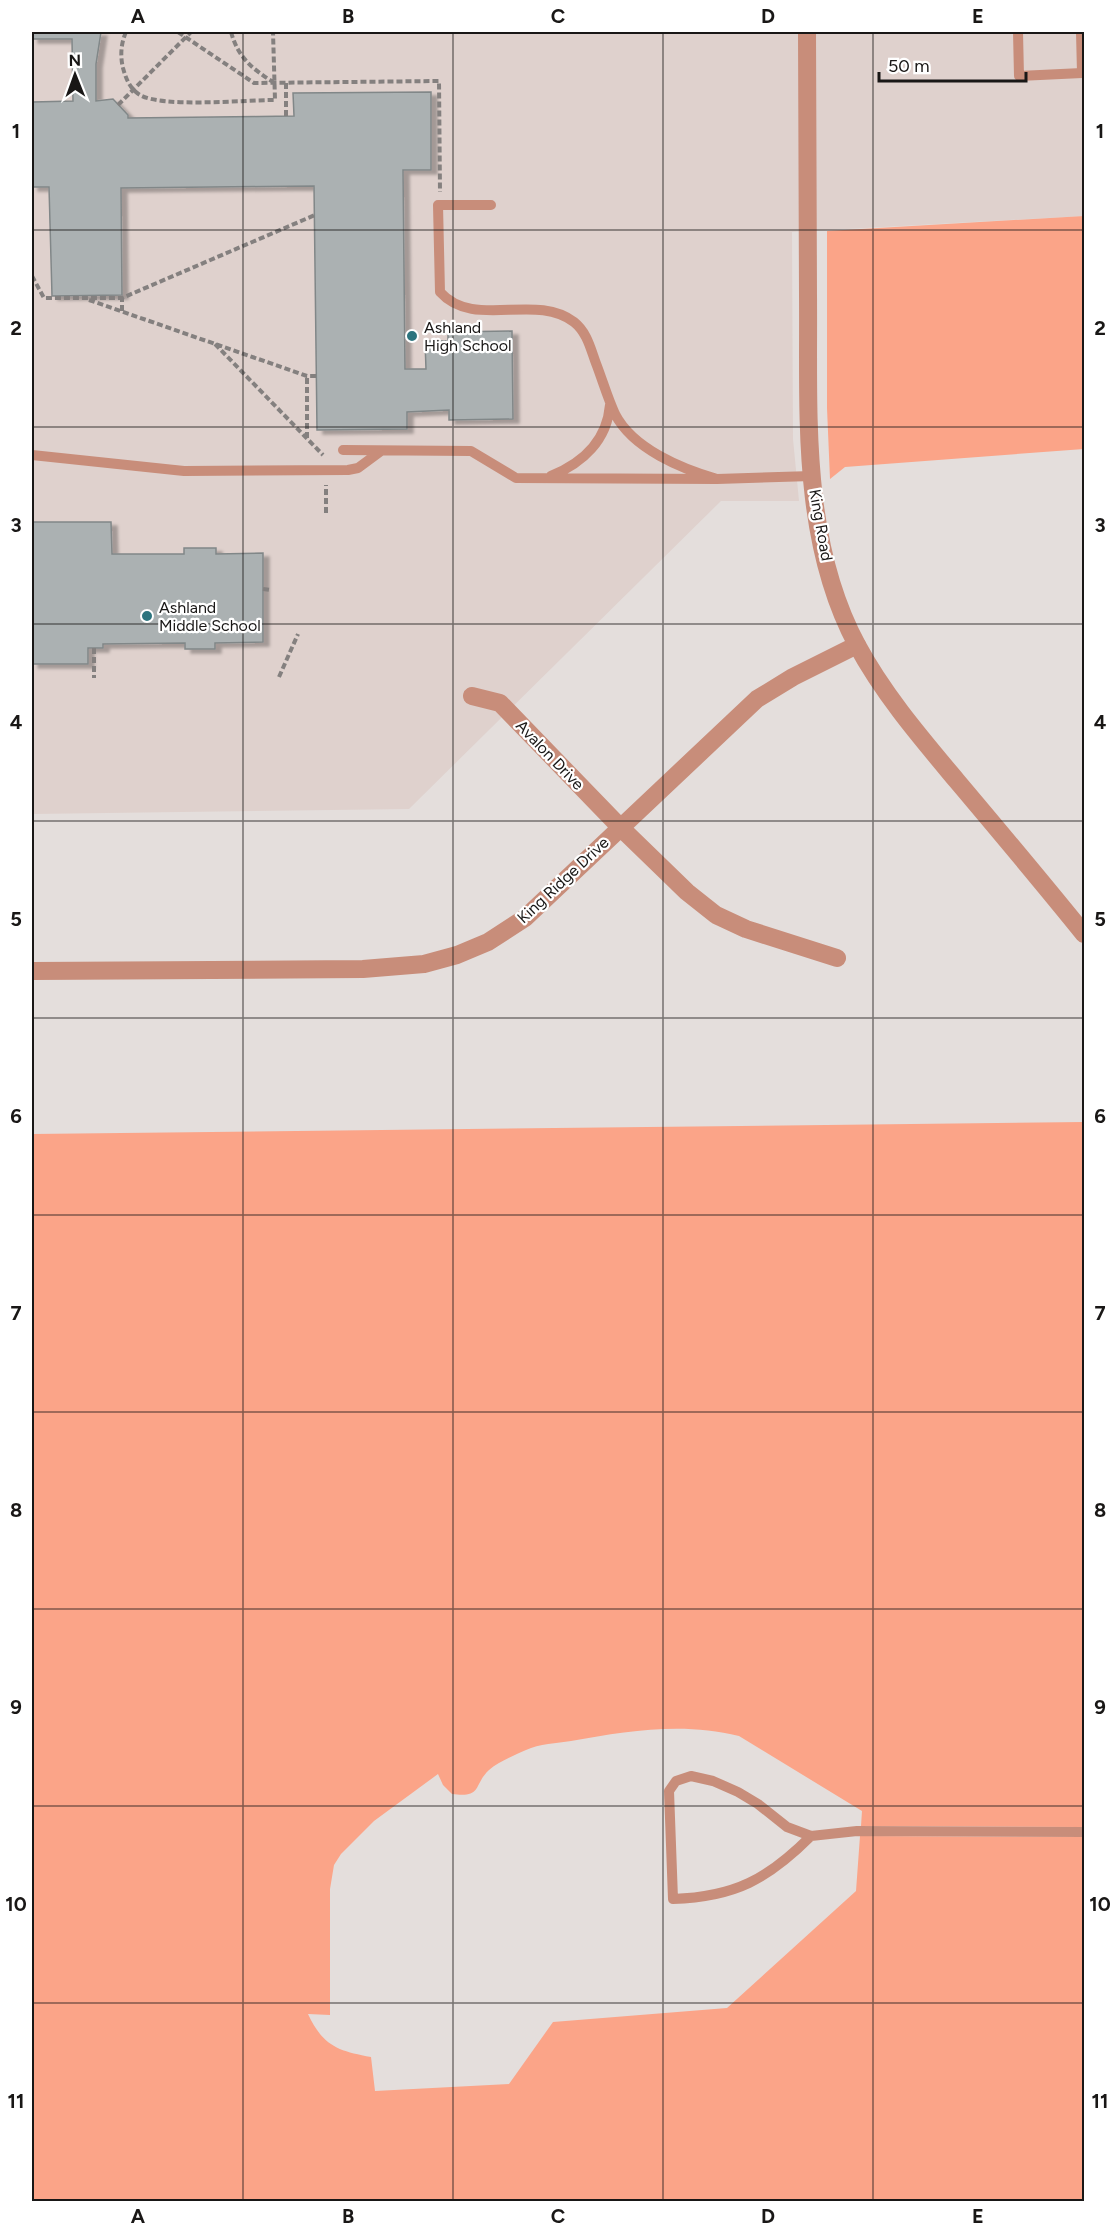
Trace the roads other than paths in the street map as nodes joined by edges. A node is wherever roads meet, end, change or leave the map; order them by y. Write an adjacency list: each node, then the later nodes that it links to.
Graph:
1 (807, 32): 9 (street, King Road)
2 (1018, 32): 3 (lane)
3 (1081, 32)
4 (491, 205): 5 (lane)
5 (610, 401): 10 (lane); 11 (lane)
6 (343, 450): 7 (lane)
7 (382, 451): 8 (lane); 10 (lane)
8 (32, 455)
9 (812, 476): 11 (lane); 12 (street, King Road)
10 (544, 478): 11 (lane)
11 (717, 479)
12 (857, 645): 14 (street, King Ridge Drive); 15 (street, King Road)
13 (472, 696): 14 (street, Avalon Drive)
14 (620, 827): 16 (street, Avalon Drive); 17 (street, King Ridge Drive)
15 (1084, 934)
16 (837, 958)
17 (32, 970)
18 (1084, 1832): 19 (lane)
19 (811, 1836): 19 (lane)

